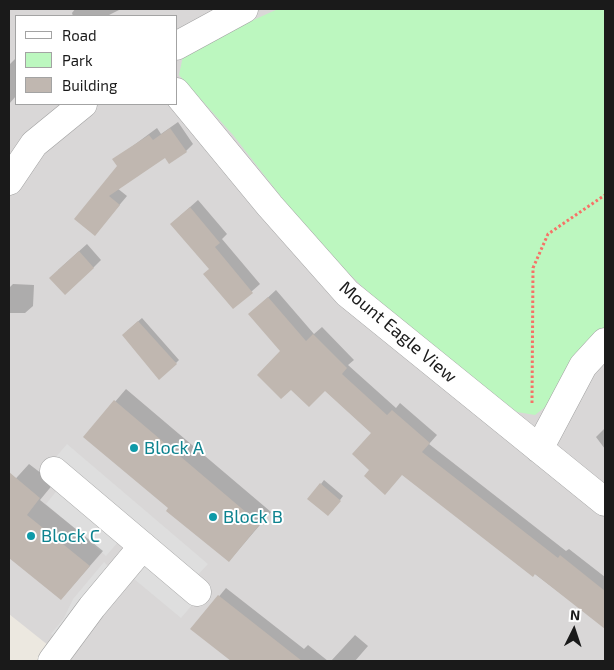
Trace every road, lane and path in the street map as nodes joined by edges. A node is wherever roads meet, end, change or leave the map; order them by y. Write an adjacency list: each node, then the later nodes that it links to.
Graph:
1 (244, 9): 2 (street)
2 (178, 45)
3 (178, 94): 9 (street, Mount Eagle View)
4 (82, 105): 5 (street)
5 (9, 181)
6 (605, 195): 8 (path)
7 (605, 342): 9 (street)
8 (532, 405)
9 (539, 449): 11 (street, Mount Eagle View)
10 (54, 471): 12 (street)
11 (605, 502)
12 (143, 546): 13 (street); 14 (street)
13 (197, 592)
14 (52, 661)

